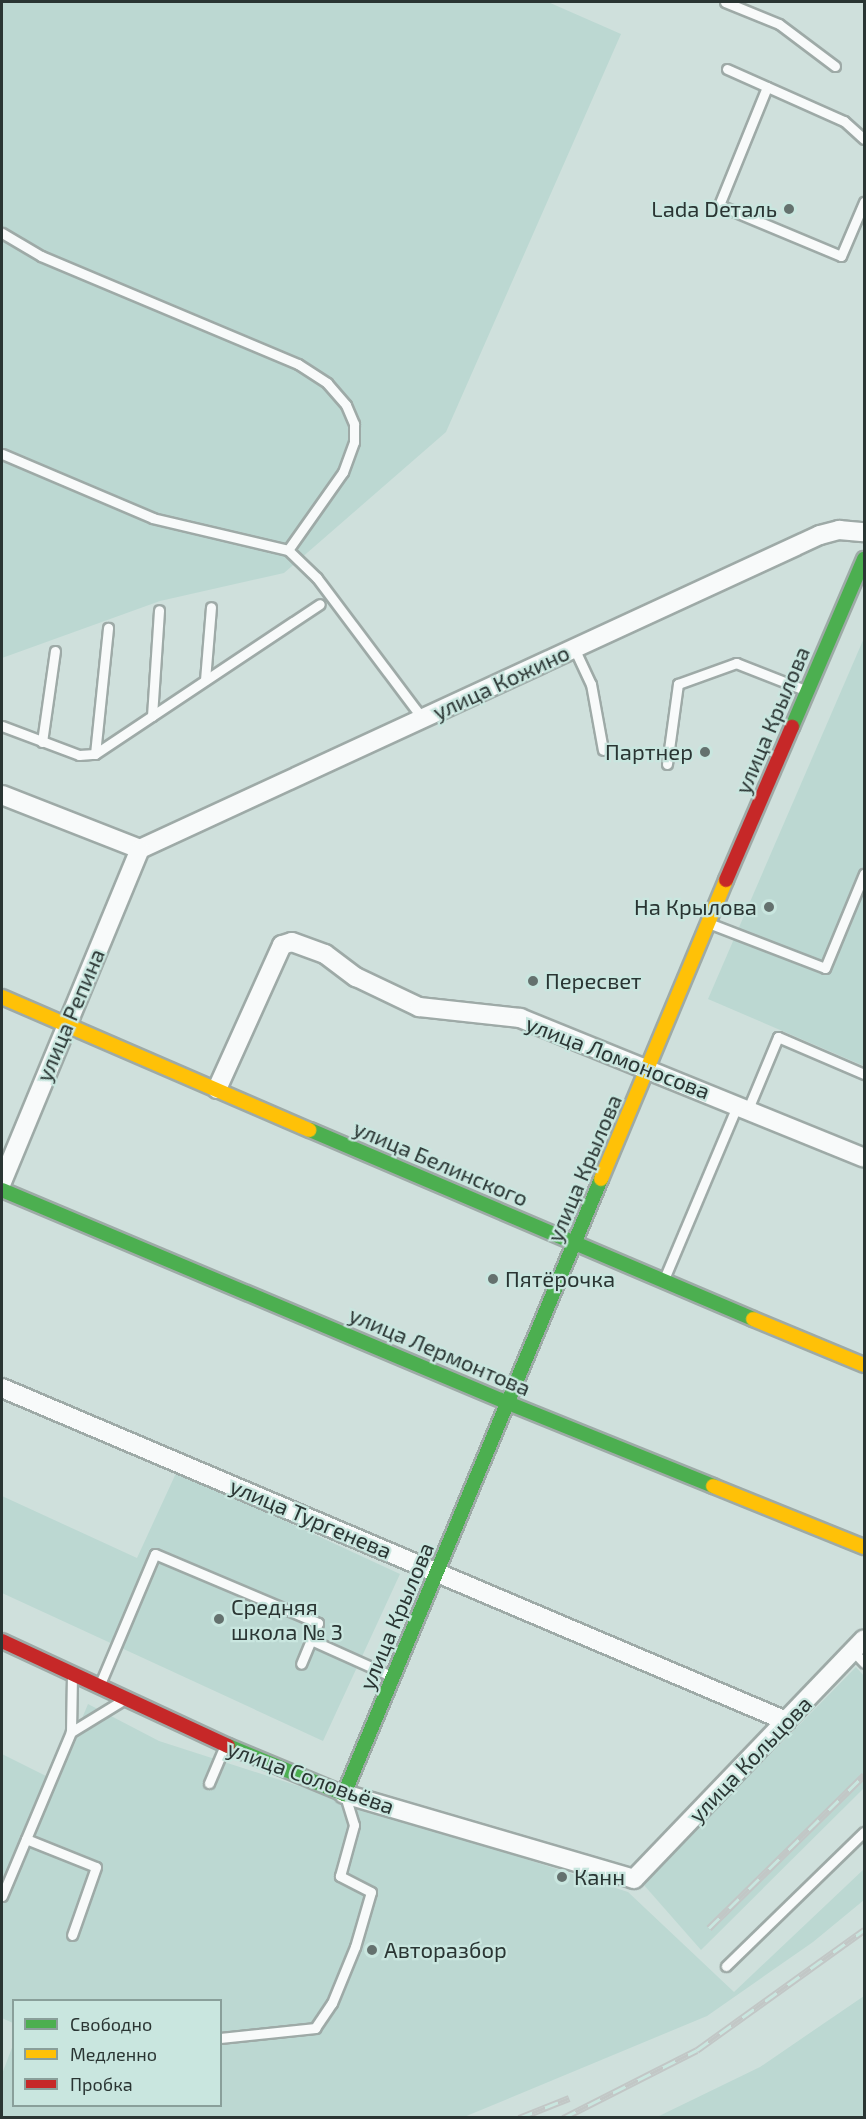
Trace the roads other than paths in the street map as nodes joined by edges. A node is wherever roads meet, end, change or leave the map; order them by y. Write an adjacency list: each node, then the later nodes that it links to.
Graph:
1 (725, 2): 2 (lane)
2 (835, 66)
3 (727, 69): 4 (lane)
4 (768, 87): 5 (lane); 6 (lane)
5 (864, 139)
6 (864, 201)
7 (2, 233): 10 (lane)
8 (2, 454): 10 (lane)
9 (864, 532): 16 (street, улица Кожино)
10 (288, 550): 21 (lane)
11 (864, 560): 19 (street, улица Крылова)
12 (320, 604): 18 (lane)
13 (212, 607): 18 (lane)
14 (159, 610): 20 (lane)
15 (108, 628): 25 (lane)
16 (574, 648): 21 (street, улица Кожино); 24 (lane)
17 (55, 651): 23 (lane)
18 (205, 680): 20 (lane)
19 (808, 690): 26 (lane); 30 (street, улица Крылова)
20 (152, 716): 25 (lane)
21 (423, 718): 28 (street, улица Кожино)
22 (2, 726): 23 (lane)
23 (42, 742): 25 (lane)
24 (603, 750)
25 (94, 754)
26 (667, 764)
27 (2, 795): 28 (street)
28 (141, 849): 32 (street, улица Репина)
29 (864, 874): 30 (lane)
30 (709, 923): 33 (street, улица Крылова)
31 (2, 997): 32 (street, улица Белинского)
32 (66, 1025): 35 (street, улица Белинского); 38 (street, улица Репина)
33 (648, 1069): 35 (street, улица Ломоносова); 36 (street, улица Ломоносова); 40 (street, улица Крылова)
34 (864, 1074): 36 (lane)
35 (217, 1089): 40 (street, улица Белинского)
36 (743, 1107): 37 (street, улица Ломоносова); 41 (lane)
37 (864, 1158)
38 (2, 1182)
39 (2, 1190): 44 (street, улица Лермонтова)
40 (575, 1244): 41 (street, улица Белинского); 44 (street, улица Крылова)
41 (663, 1281): 42 (street, улица Белинского)
42 (864, 1365)
43 (2, 1388): 46 (street, улица Тургенева)
44 (508, 1403): 45 (street, улица Лермонтова); 46 (street, улица Крылова)
45 (864, 1547)
46 (438, 1572): 52 (street, улица Крылова); 55 (street, улица Тургенева)
47 (311, 1640): 50 (lane); 52 (lane); 53 (lane)
48 (2, 1641): 51 (street, улица Соловьёва)
49 (861, 1651): 55 (street, улица Кольцова)
50 (301, 1664)
51 (72, 1674): 53 (street, улица Соловьёва); 56 (lane)
52 (393, 1677): 59 (street, улица Крылова)
53 (99, 1686): 54 (street, улица Соловьёва)
54 (125, 1698): 56 (lane); 57 (street, улица Соловьёва)
55 (786, 1721): 62 (street, улица Кольцова)
56 (71, 1732): 61 (lane)
57 (225, 1745): 58 (lane); 59 (street, улица Соловьёва)
58 (209, 1783)
59 (344, 1794): 62 (street, улица Соловьёва); 66 (lane)
60 (864, 1832): 65 (lane)
61 (26, 1839): 63 (lane); 64 (lane)
62 (634, 1879)
63 (2, 1896)
64 (72, 1935)
65 (726, 1966)
66 (222, 2038)

